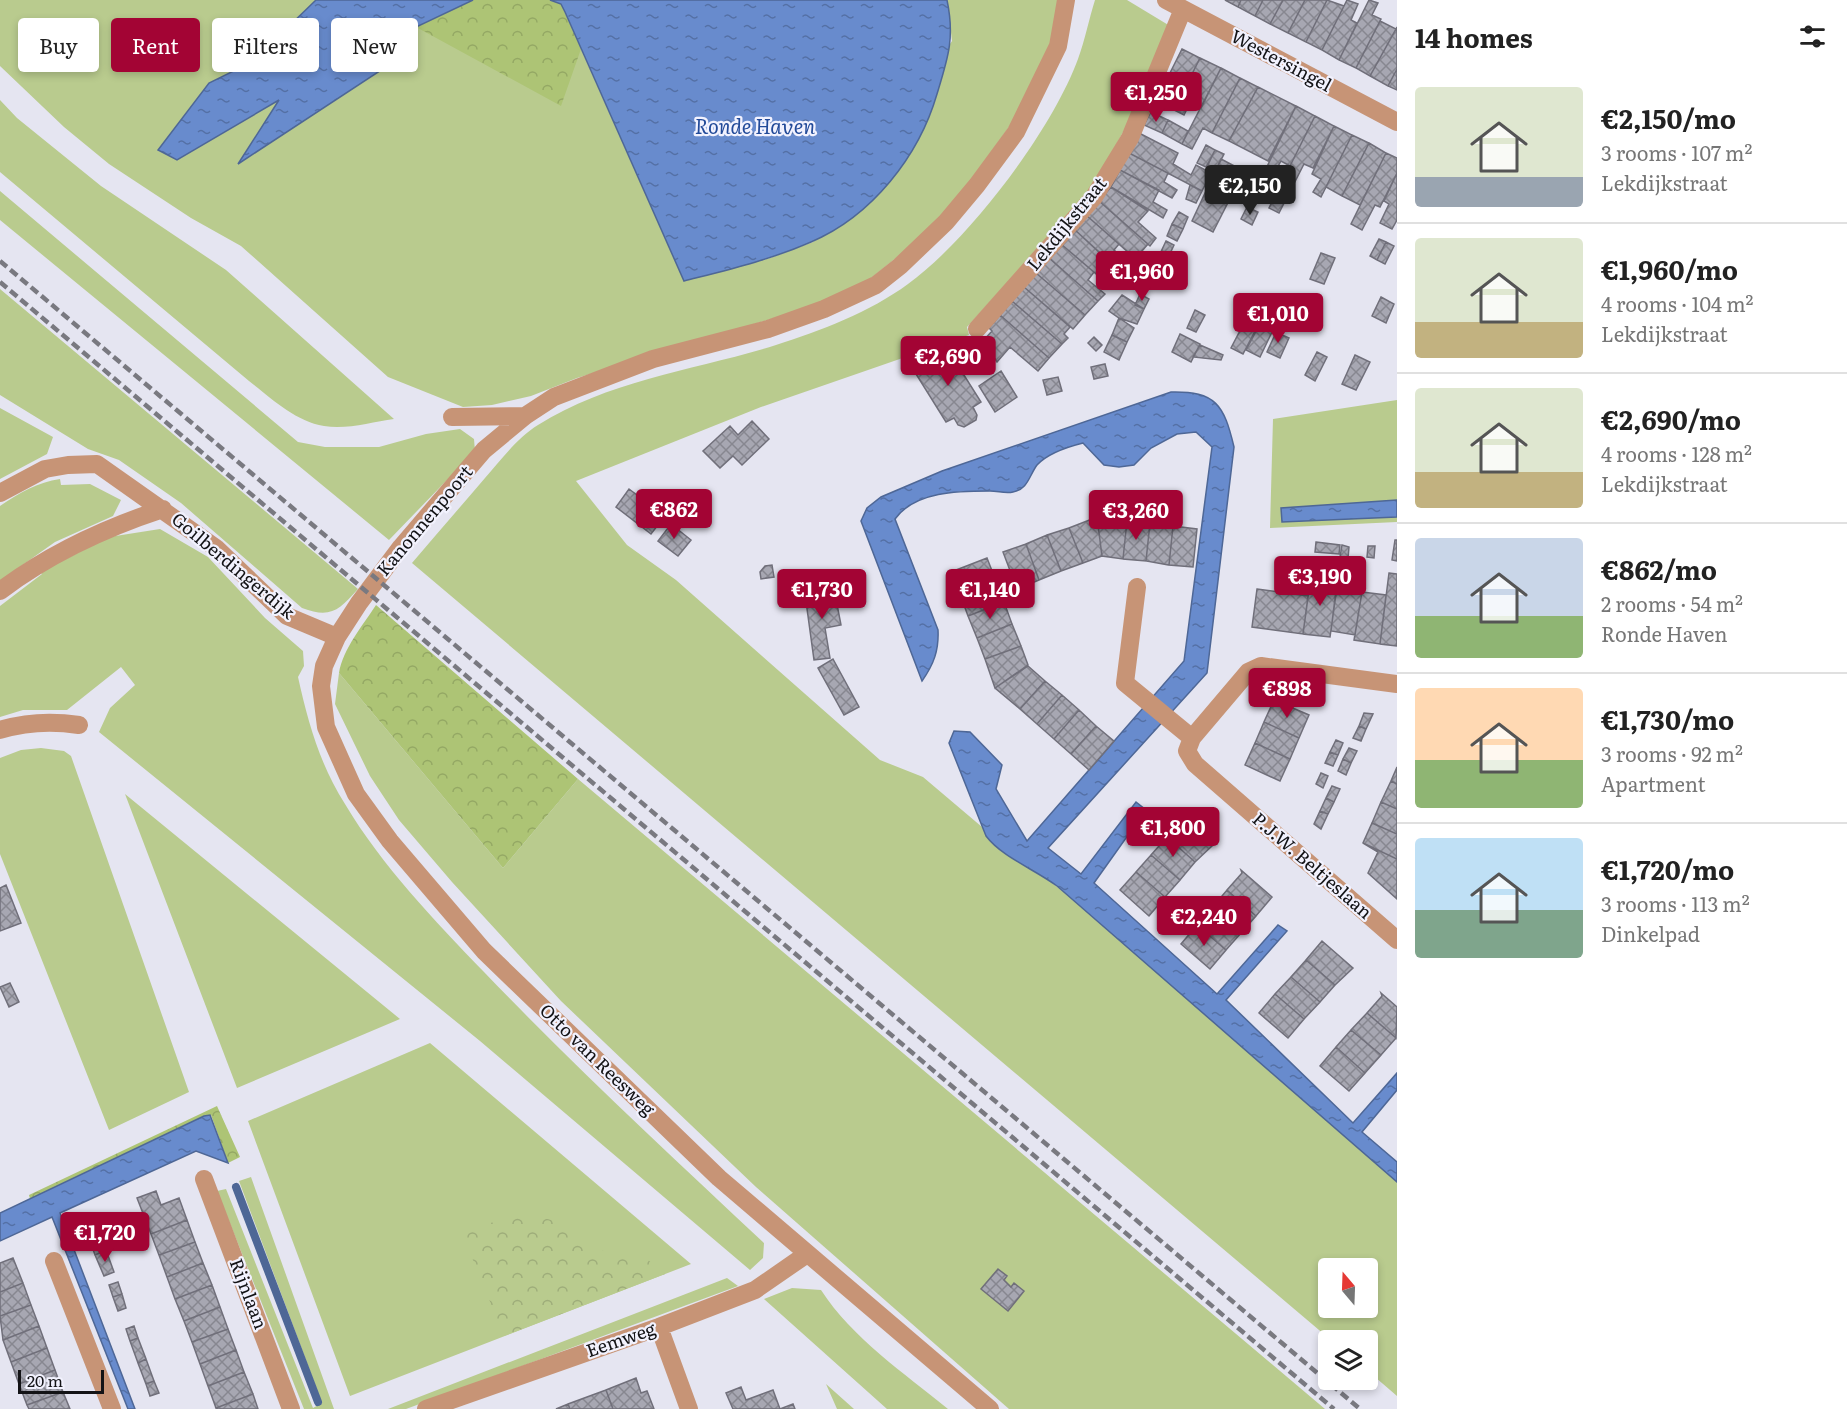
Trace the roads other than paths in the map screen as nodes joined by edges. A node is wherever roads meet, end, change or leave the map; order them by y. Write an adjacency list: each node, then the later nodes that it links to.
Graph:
1 (1066, 0): 6 (street)
2 (1166, 0): 3 (street, Westersingel)
3 (1183, 9): 4 (street, Westersingel); 5 (street, Lekdijkstraat)
4 (1397, 122)
5 (977, 329)
6 (525, 416): 7 (street); 12 (street, Kanonnenpoort)
7 (452, 417)
8 (0, 493): 9 (street, Goilberdingerdijk)
9 (163, 508): 11 (street, Goilberdingerdijk); 12 (street, Goilberdingerdijk)
10 (1137, 586): 16 (street)
11 (0, 591)
12 (337, 637): 19 (street, Otto van Reesweg)
13 (1397, 684): 16 (street)
14 (79, 725): 15 (street)
15 (0, 730)
16 (1192, 738): 17 (street, P.J.W. Beltjeslaan)
17 (1397, 940)
18 (204, 1179): 23 (street, Rijnlaan)
19 (807, 1254): 21 (street, Eemweg); 26 (street, Otto van Reesweg)
20 (54, 1261): 22 (street)
21 (659, 1327): 24 (street, Eemweg); 25 (street)
22 (112, 1409)
23 (291, 1409)
24 (426, 1409)
25 (689, 1409)
26 (990, 1409)

